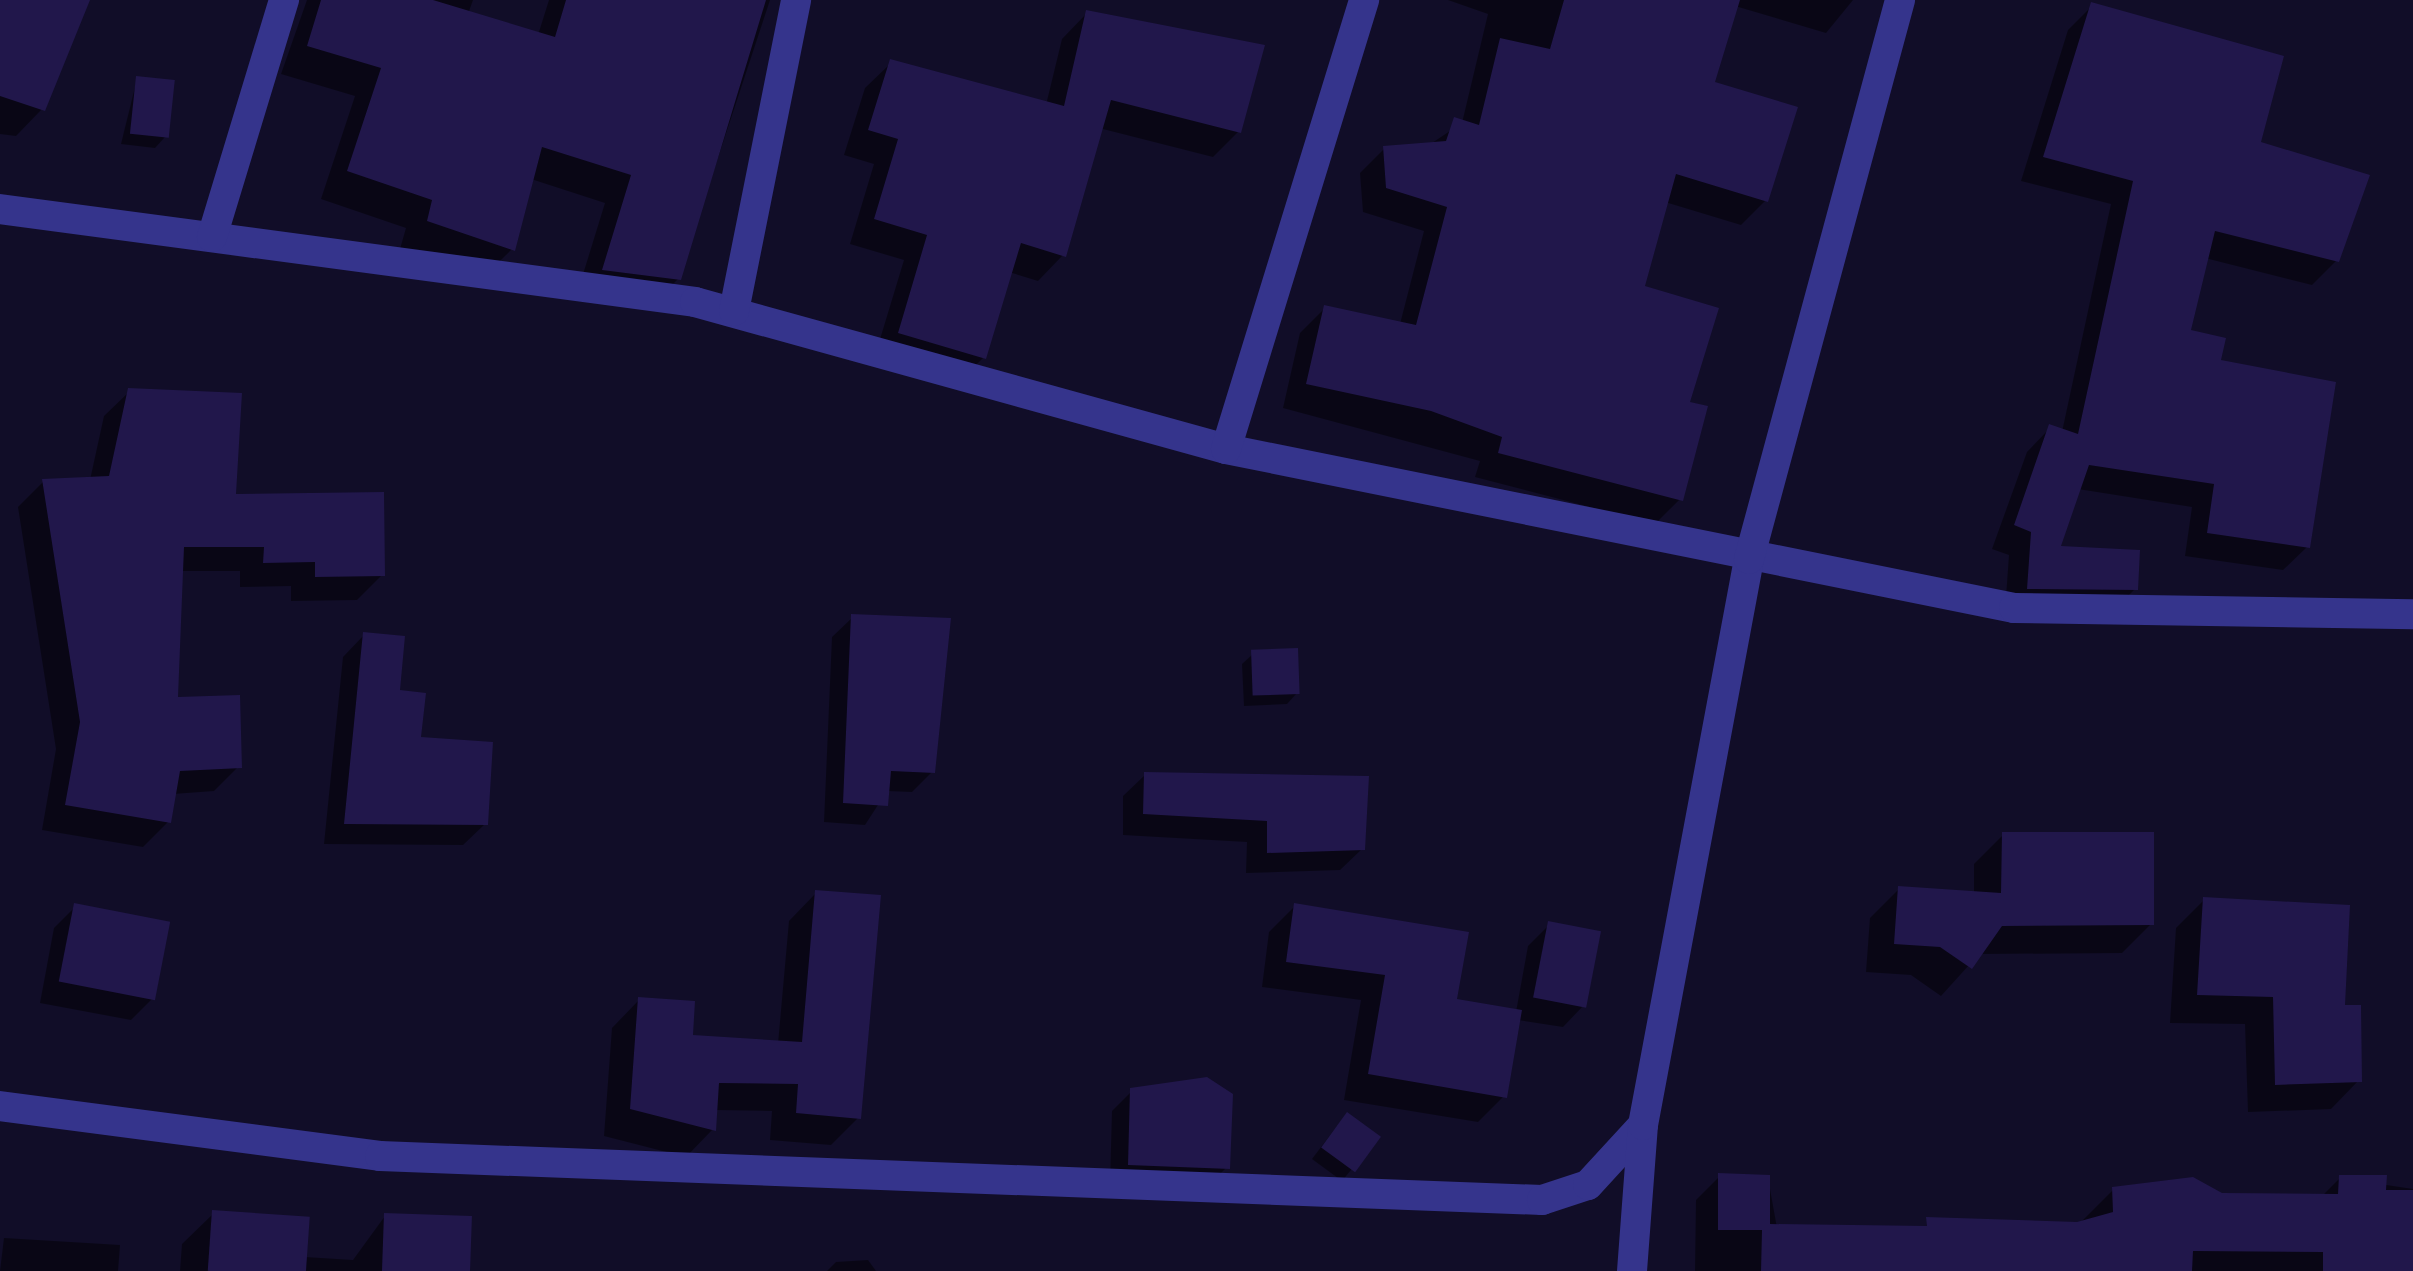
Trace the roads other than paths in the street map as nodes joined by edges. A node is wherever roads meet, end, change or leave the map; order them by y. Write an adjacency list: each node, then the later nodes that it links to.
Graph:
1 (284, 0): 6 (street)
2 (796, 0): 7 (street)
3 (1364, 0): 8 (street)
4 (1900, 0): 9 (street)
5 (0, 209): 6 (street)
6 (212, 237): 7 (street)
7 (734, 310): 8 (street)
8 (1226, 449): 9 (street)
9 (1749, 559): 10 (street); 12 (street)
10 (2413, 614)
11 (0, 1106): 12 (street)
12 (1642, 1125): 13 (street)
13 (1632, 1271)

